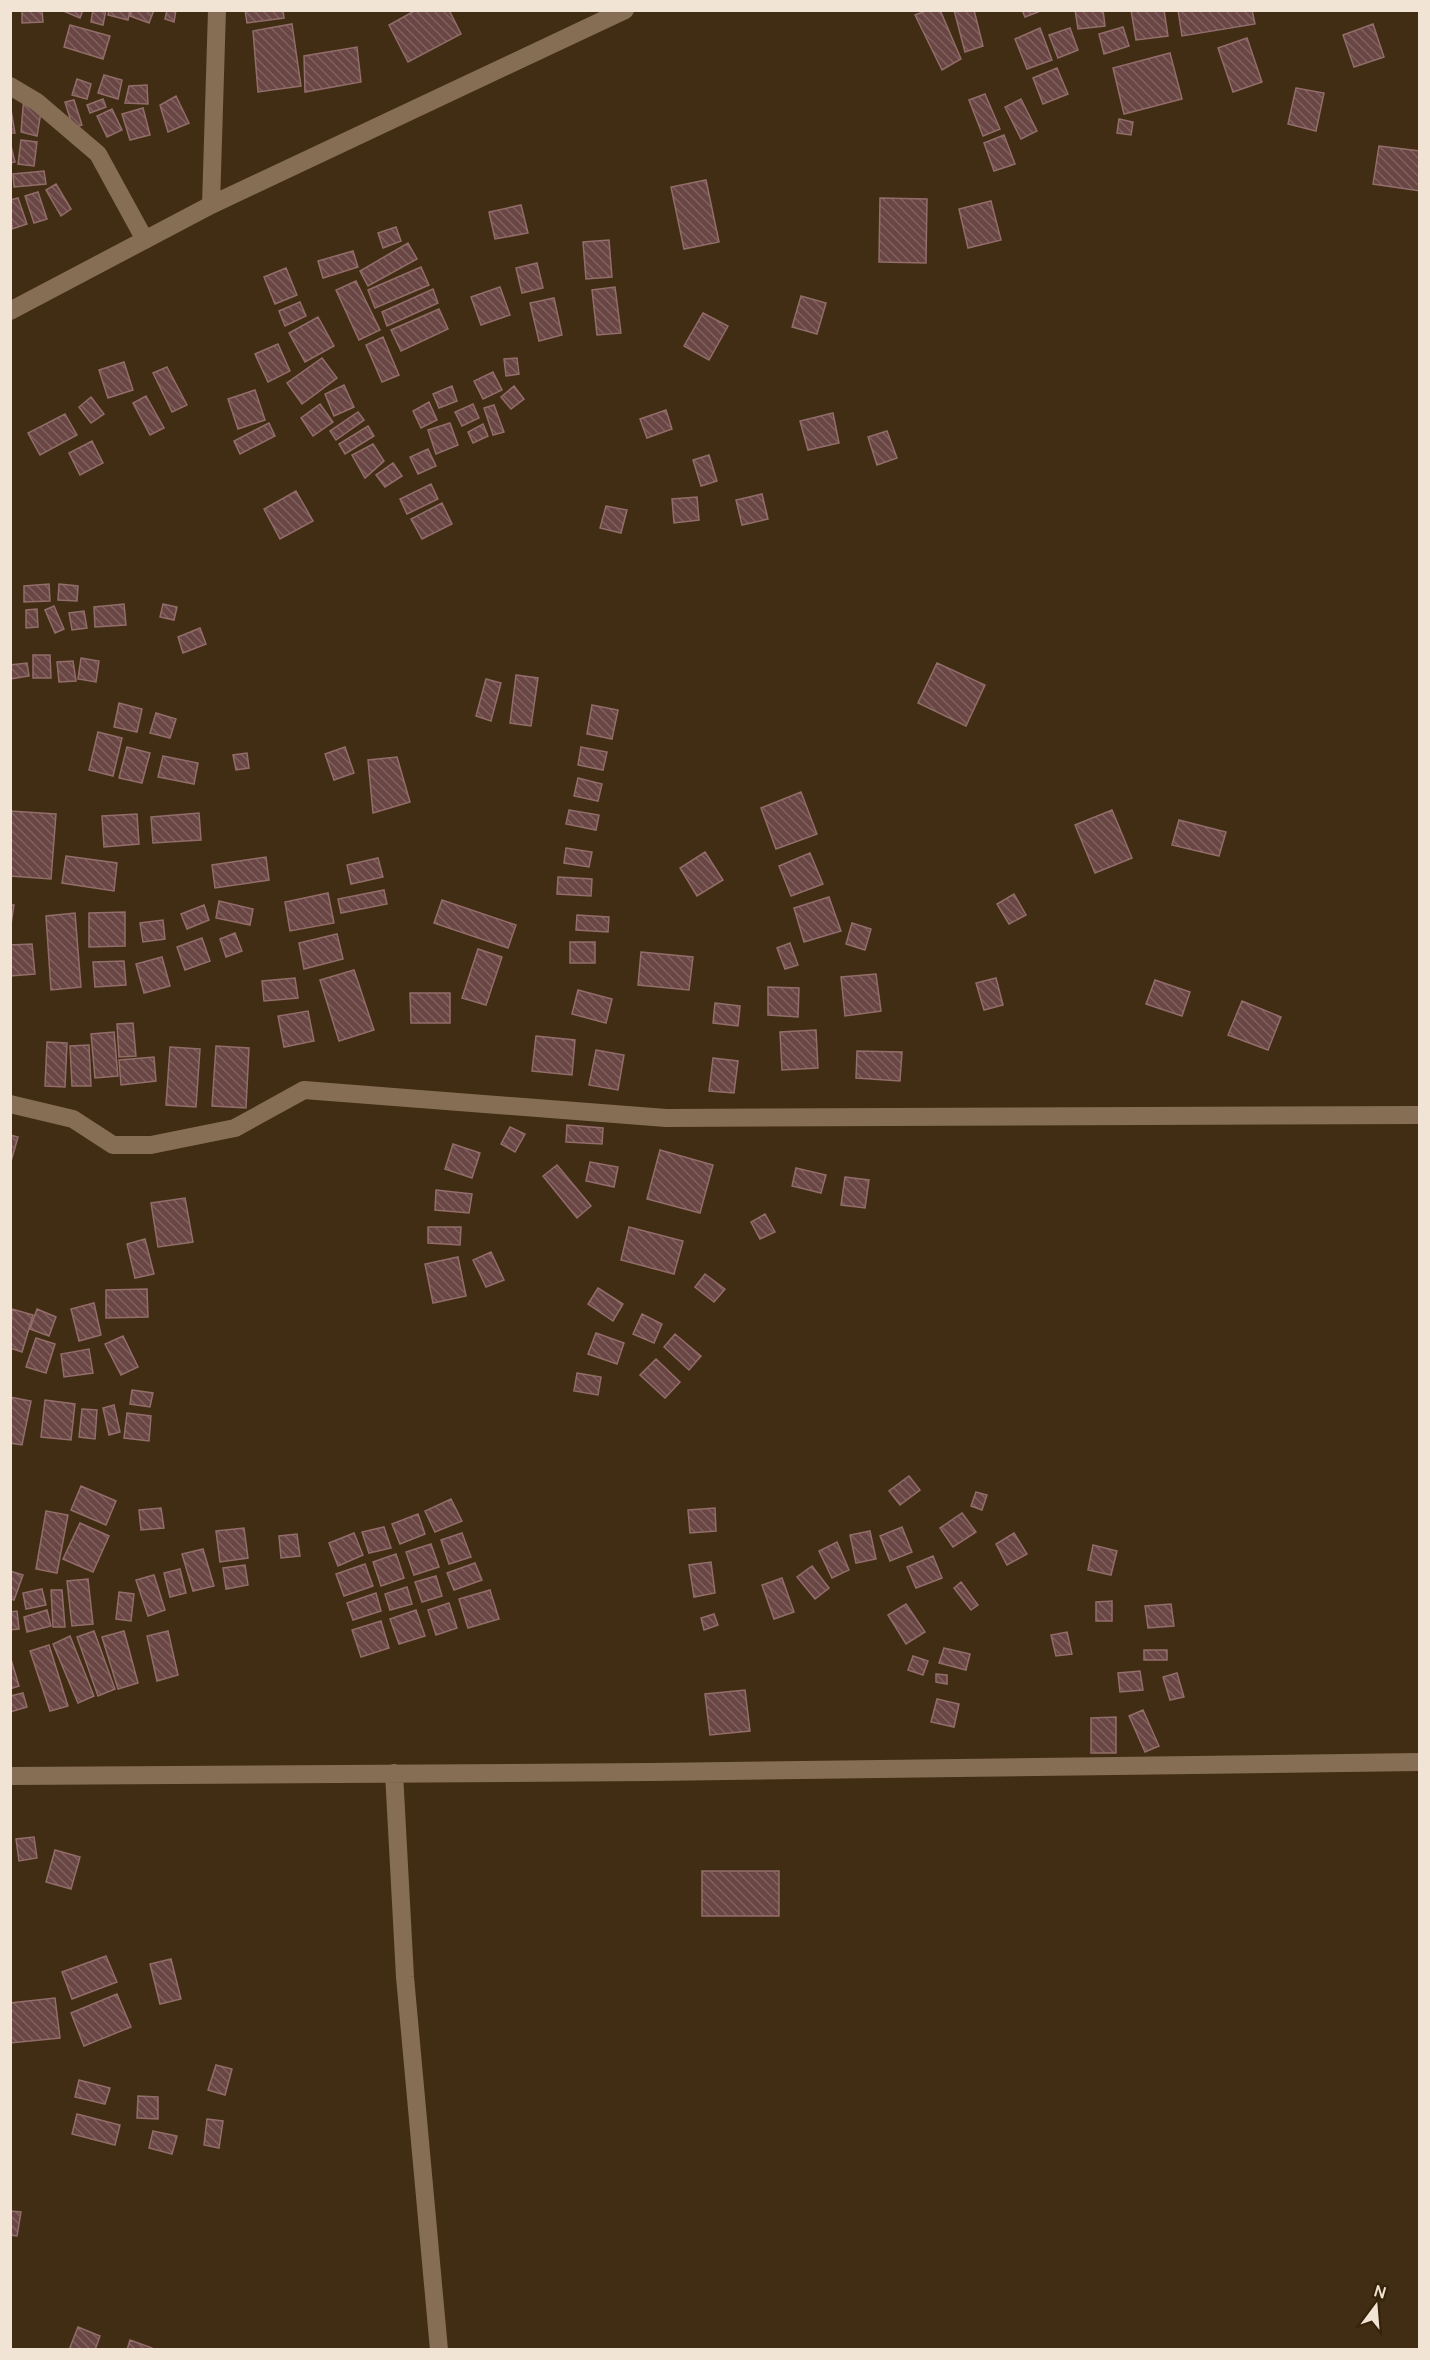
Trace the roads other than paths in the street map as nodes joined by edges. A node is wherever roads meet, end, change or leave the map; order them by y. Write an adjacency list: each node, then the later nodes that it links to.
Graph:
1 (217, 10): 4 (street)
2 (626, 10): 4 (street)
3 (10, 86): 5 (street)
4 (211, 206): 5 (street)
5 (146, 240): 6 (street)
6 (10, 311)
7 (10, 1104): 8 (street)
8 (1419, 1115)
9 (1419, 1762): 10 (street)
10 (394, 1773): 11 (street); 12 (street)
11 (10, 1776)
12 (439, 2349)

